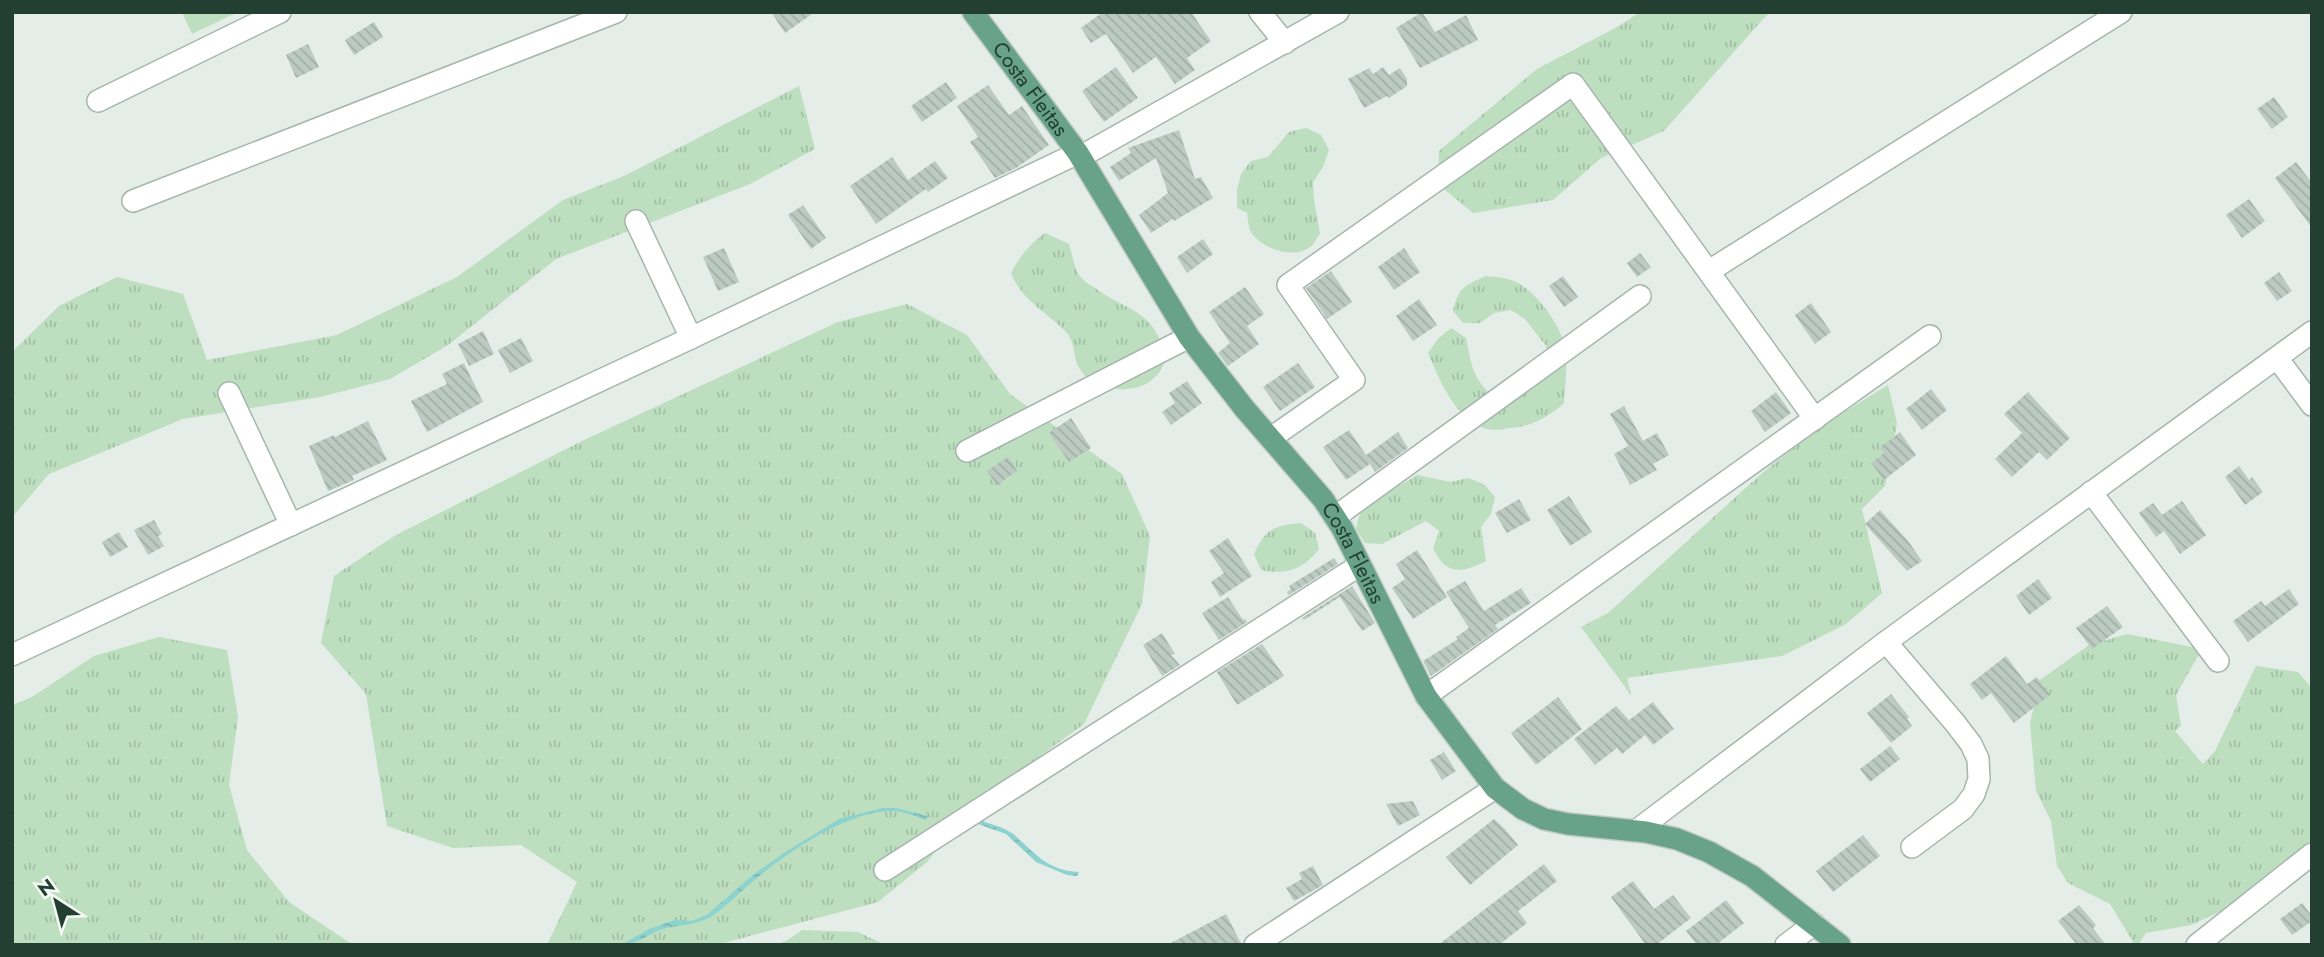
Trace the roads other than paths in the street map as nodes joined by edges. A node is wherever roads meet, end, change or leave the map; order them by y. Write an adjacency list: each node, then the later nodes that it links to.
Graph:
1 (280, 12): 8 (street)
2 (616, 12): 10 (street)
3 (973, 12): 9 (main road, Costa Fleitas)
4 (1260, 12): 7 (street)
5 (1339, 12): 7 (street)
6 (2121, 12): 12 (street)
7 (1284, 43): 9 (street)
8 (98, 101)
9 (1079, 155): 16 (main road, Costa Fleitas); 17 (street)
10 (133, 201)
11 (636, 222): 17 (street)
12 (1709, 271): 21 (street); 22 (street)
13 (1640, 296): 25 (street)
14 (2312, 332): 18 (street)
15 (1930, 336): 21 (street)
16 (1189, 337): 22 (main road, Costa Fleitas); 23 (street)
17 (691, 338): 26 (street)
18 (2277, 358): 20 (street); 24 (street)
19 (229, 393): 26 (street)
20 (2312, 405)
21 (1815, 419): 31 (street)
22 (1271, 438): 25 (main road, Costa Fleitas)
23 (967, 450)
24 (2091, 492): 28 (street); 30 (street)
25 (1335, 517): 27 (main road, Costa Fleitas)
26 (291, 525): 29 (street)
27 (1360, 565): 31 (main road, Costa Fleitas); 36 (street)
28 (1886, 642): 33 (street); 34 (street)
29 (12, 656)
30 (2218, 662)
31 (1426, 696): 32 (main road, Costa Fleitas)
32 (1495, 788): 33 (main road, Costa Fleitas); 38 (street)
33 (1636, 831): 37 (main road, Costa Fleitas)
34 (1912, 846)
35 (2312, 854): 41 (street)
36 (885, 870)
37 (1814, 923): 39 (street); 40 (main road, Costa Fleitas)
38 (1255, 945)
39 (1786, 945)
40 (1840, 945)
41 (2197, 945)

